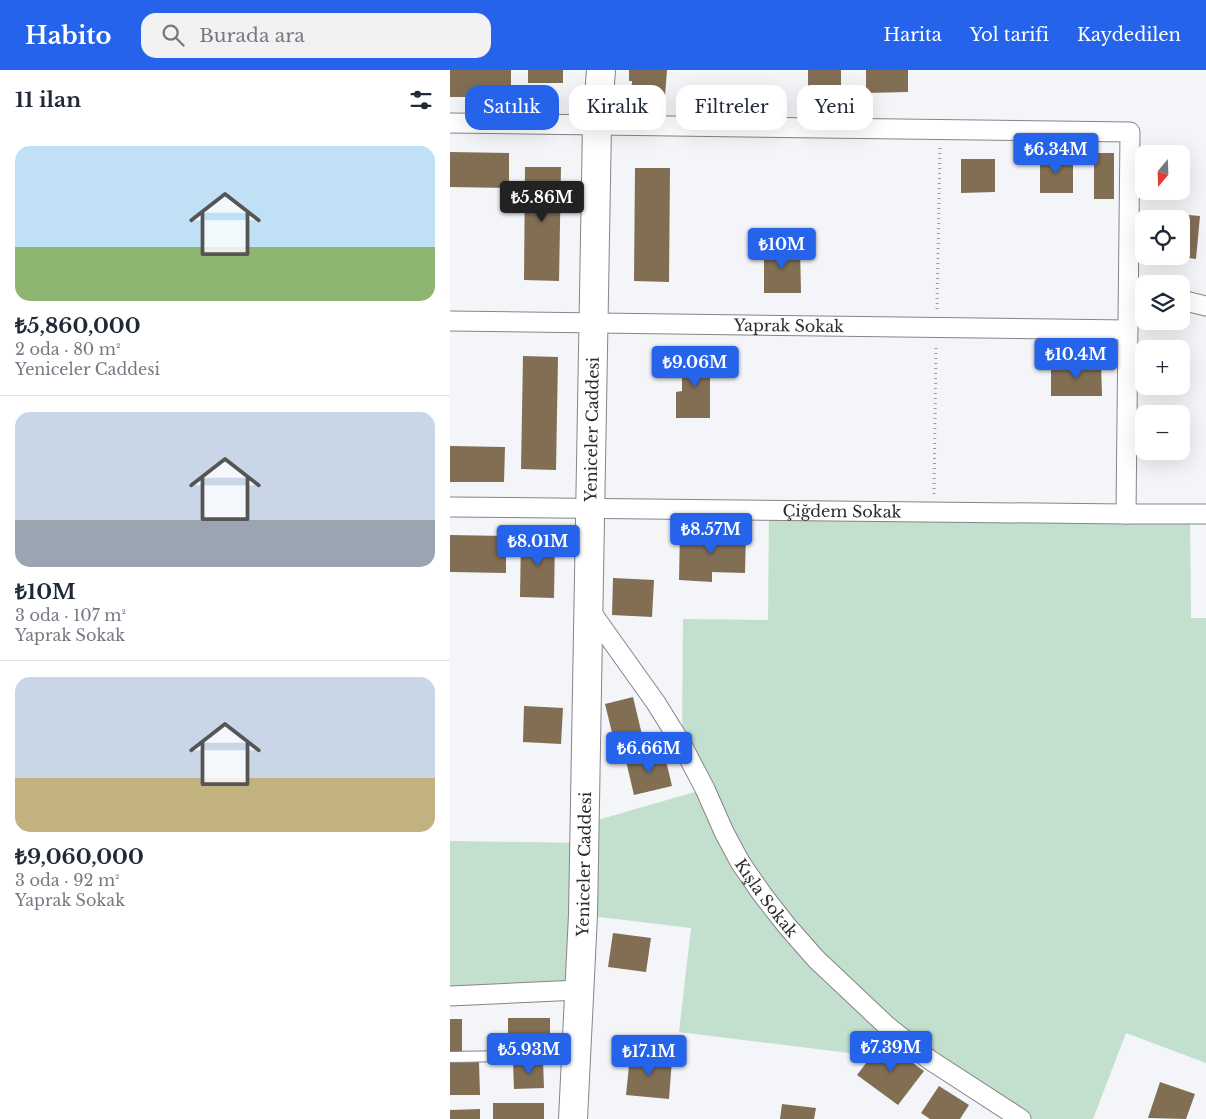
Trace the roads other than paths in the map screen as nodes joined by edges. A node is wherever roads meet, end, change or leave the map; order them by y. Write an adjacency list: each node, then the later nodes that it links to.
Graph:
1 (601, 70): 2 (street, Yeniceler Caddesi)
2 (600, 85)
3 (450, 123): 4 (street)
4 (569, 124)
5 (666, 125): 7 (street)
6 (597, 130): 12 (street, Yeniceler Caddesi)
7 (1135, 275)
8 (1135, 294): 13 (street)
9 (1190, 302): 10 (street)
10 (1206, 306)
11 (450, 320): 12 (street, Yaprak Sokak)
12 (593, 323): 13 (street, Yaprak Sokak); 15 (street, Yeniceler Caddesi)
13 (1128, 330): 16 (street)
14 (450, 507): 15 (street, Çiğdem Sokak)
15 (591, 509): 16 (street, Çiğdem Sokak); 18 (street, Yeniceler Caddesi)
16 (1126, 514): 17 (street, Çiğdem Sokak)
17 (1206, 514)
18 (589, 609): 19 (street, Yeniceler Caddesi); 24 (street, Kışla Sokak)
19 (579, 990): 20 (street); 21 (street, Yeniceler Caddesi)
20 (450, 996)
21 (576, 1055): 22 (lane); 23 (street, Yeniceler Caddesi)
22 (450, 1057)
23 (572, 1119)
24 (1021, 1119)

